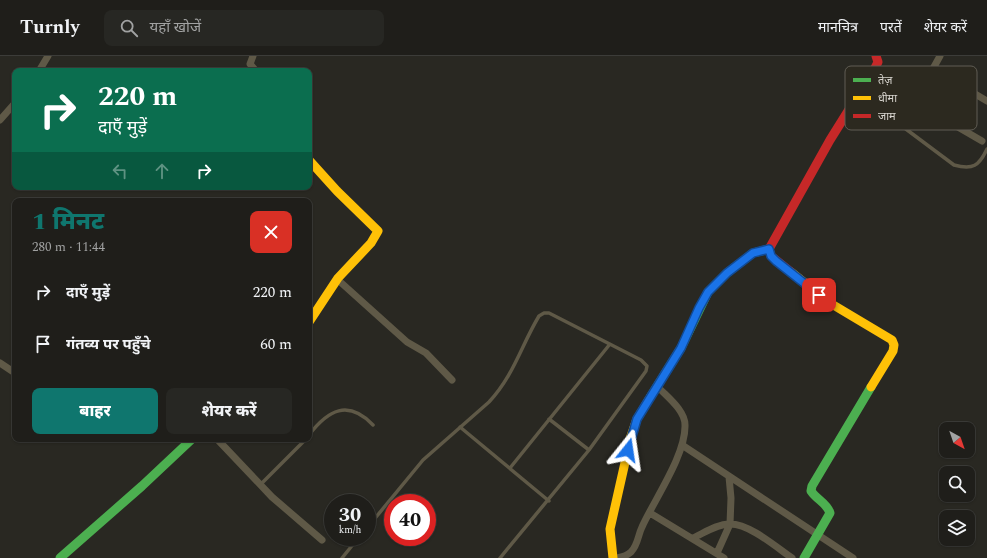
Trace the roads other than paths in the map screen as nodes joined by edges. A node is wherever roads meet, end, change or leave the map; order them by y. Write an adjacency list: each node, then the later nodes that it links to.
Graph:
1 (48, 56): 7 (street)
2 (253, 56): 8 (street)
3 (877, 56): 5 (street)
4 (940, 56): 6 (street)
5 (876, 66)
6 (935, 66)
7 (41, 68)
8 (253, 68)
9 (977, 95): 10 (street)
10 (987, 101)
11 (12, 107): 13 (street)
12 (845, 115): 19 (street)
13 (0, 120)
14 (907, 130): 17 (lane)
15 (964, 130): 16 (street)
16 (982, 141)
17 (987, 150)
18 (312, 163): 20 (street)
19 (769, 249): 26 (street); 43 (street)
20 (337, 279): 21 (street); 25 (street)
21 (312, 317)
22 (610, 344): 27 (lane); 29 (lane); 35 (lane)
23 (0, 363): 24 (street)
24 (12, 371)
25 (452, 380)
26 (657, 386): 34 (street); 51 (street)
27 (549, 419): 35 (lane); 36 (lane)
28 (372, 425): 30 (lane)
29 (460, 427): 36 (lane); 41 (lane)
30 (312, 432)
31 (189, 442): 48 (street)
32 (219, 442): 38 (street)
33 (303, 442): 38 (lane)
34 (682, 445): 37 (street); 40 (street)
35 (589, 450): 39 (lane)
36 (510, 468): 39 (lane)
37 (730, 477): 42 (street); 43 (street)
38 (260, 485): 45 (street)
39 (549, 501): 50 (lane)
40 (650, 513): 44 (street); 52 (street)
41 (376, 517)
42 (730, 524): 44 (street); 47 (street); 54 (street)
43 (818, 535): 55 (street); 56 (street)
44 (693, 538): 47 (street)
45 (322, 540)
46 (352, 546): 49 (lane)
47 (717, 553): 53 (street)
48 (60, 558)
49 (342, 558)
50 (500, 558)
51 (613, 558)
52 (617, 558)
53 (724, 558)
54 (792, 558)
55 (804, 558)
56 (853, 558)

